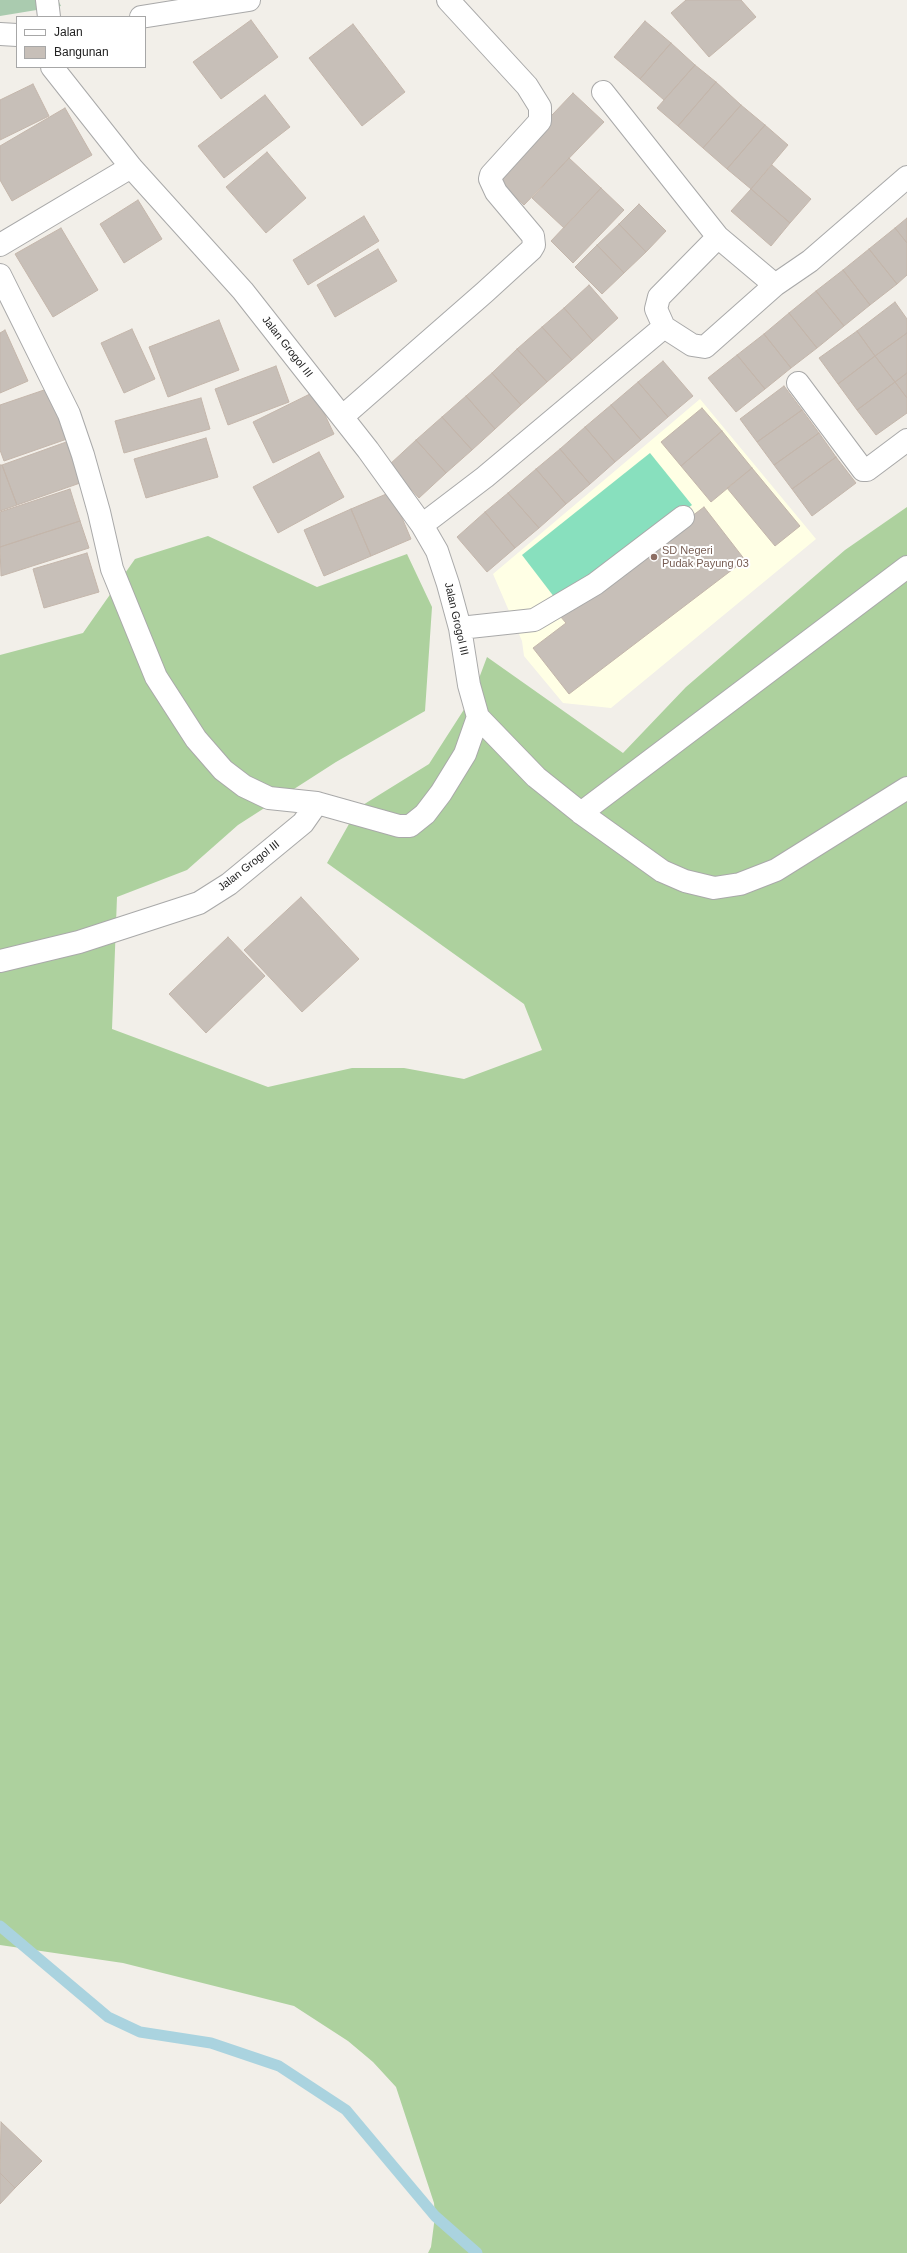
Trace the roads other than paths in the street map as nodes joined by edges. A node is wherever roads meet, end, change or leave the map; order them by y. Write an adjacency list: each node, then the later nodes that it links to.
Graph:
1 (47, 0): 4 (street)
2 (249, 0): 5 (street)
3 (448, 0): 18 (street)
4 (49, 16)
5 (146, 16)
6 (0, 34): 7 (street)
7 (16, 34)
8 (53, 68): 10 (street, Jalan Grogol III)
9 (603, 92): 12 (street)
10 (131, 167): 13 (street); 18 (street, Jalan Grogol III)
11 (907, 177): 15 (street)
12 (718, 237): 15 (street); 16 (street)
13 (0, 245)
14 (0, 275): 26 (street)
15 (775, 285): 16 (street)
16 (664, 327): 21 (street)
17 (798, 383): 19 (street)
18 (342, 417): 21 (street, Jalan Grogol III)
19 (907, 440)
20 (683, 517): 23 (street)
21 (422, 525): 23 (street, Jalan Grogol III)
22 (907, 568): 27 (street)
23 (460, 628): 24 (street, Jalan Grogol III)
24 (478, 717): 26 (street); 27 (street)
25 (907, 788): 27 (street)
26 (317, 803): 28 (street, Jalan Grogol III)
27 (581, 813)
28 (0, 961)

